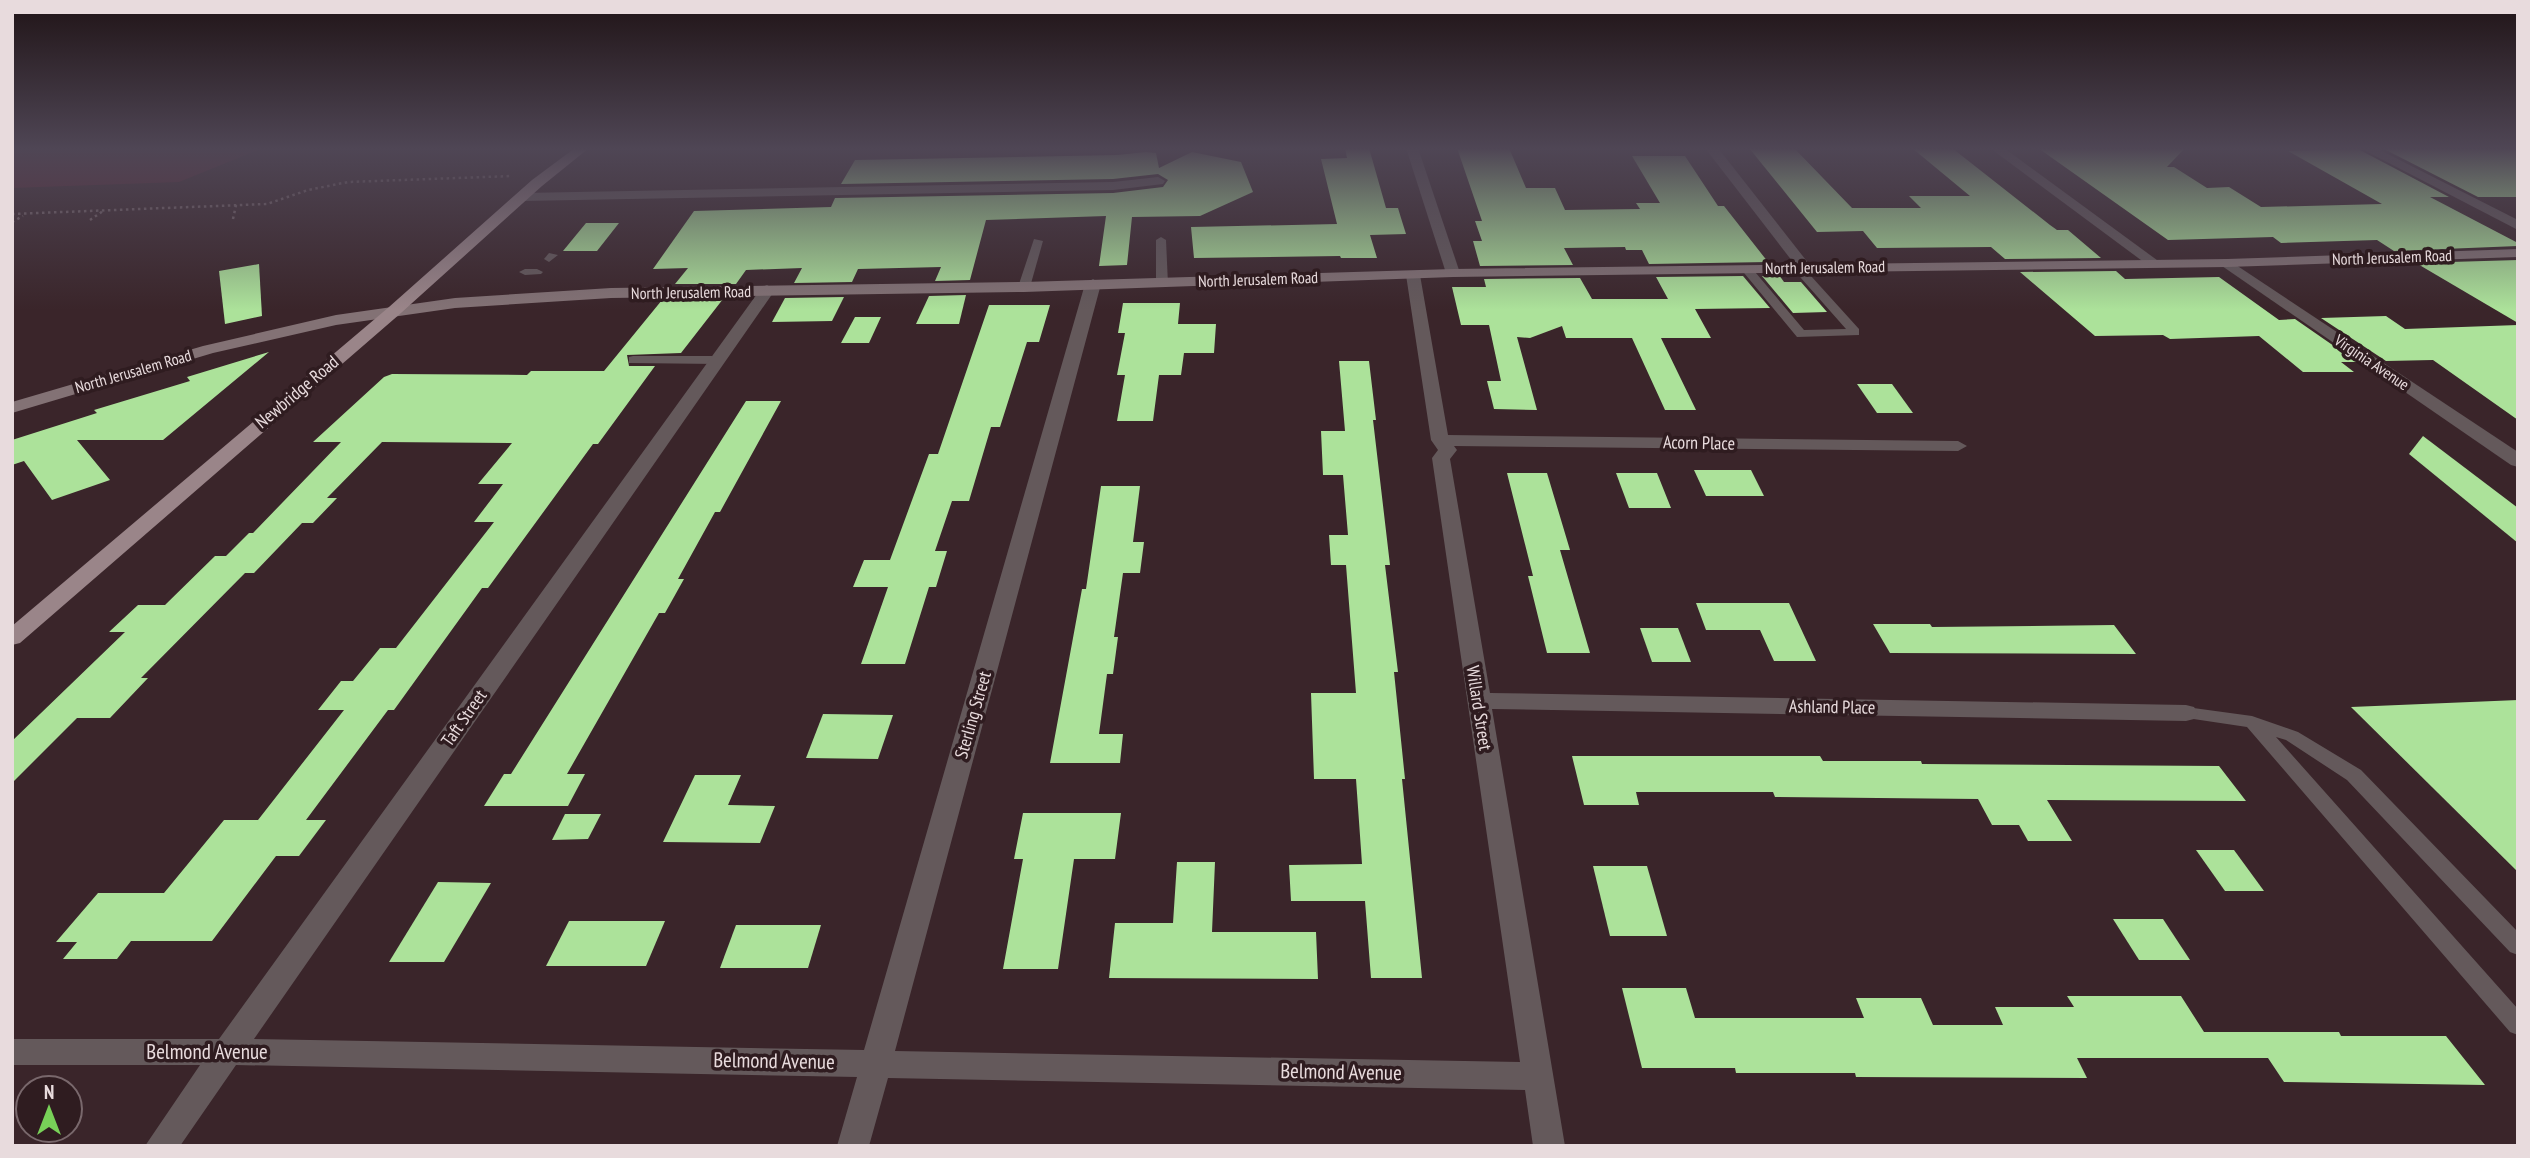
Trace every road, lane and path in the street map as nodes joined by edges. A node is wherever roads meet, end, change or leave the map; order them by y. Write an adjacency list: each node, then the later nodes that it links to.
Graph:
1 (277, 202): 7 (path)
2 (516, 202): 30 (main road, Newbridge Road)
3 (1430, 202): 24 (street)
4 (1751, 202): 22 (street)
5 (2071, 202): 20 (street)
6 (2471, 202): 16 (street)
7 (236, 205): 8 (path); 13 (path)
8 (182, 209): 9 (path); 11 (path)
9 (103, 210): 12 (path); 14 (path)
10 (12, 214): 12 (path)
11 (174, 214)
12 (24, 215): 15 (path)
13 (233, 219)
14 (90, 220)
15 (12, 222)
16 (2518, 226)
17 (1161, 240): 26 (lane)
18 (1038, 241): 28 (lane)
19 (2518, 253): 21 (main road, North Jerusalem Road)
20 (2154, 262): 21 (main road, North Jerusalem Road); 22 (main road, North Jerusalem Road)
21 (2227, 262): 36 (street, Virginia Avenue)
22 (1800, 267): 23 (main road, North Jerusalem Road); 23 (lane)
23 (1746, 268): 24 (main road, North Jerusalem Road)
24 (1453, 273): 25 (main road, North Jerusalem Road)
25 (1412, 275): 26 (main road, North Jerusalem Road); 34 (street, Willard Street)
26 (1161, 283): 27 (main road, North Jerusalem Road)
27 (1093, 284): 28 (main road, North Jerusalem Road); 45 (street, Sterling Street)
28 (1024, 287): 29 (main road, North Jerusalem Road)
29 (767, 290): 30 (main road, North Jerusalem Road); 32 (street, Taft Street)
30 (395, 310): 33 (main road, North Jerusalem Road); 37 (main road, Newbridge Road)
31 (633, 360): 32 (lane)
32 (718, 360): 44 (street, Taft Street)
33 (12, 408)
34 (1440, 440): 35 (street, Acorn Place); 38 (street, Willard Street)
35 (1958, 446)
36 (2518, 461)
37 (12, 638)
38 (1478, 701): 39 (street, Ashland Place); 46 (street, Willard Street)
39 (2186, 712): 40 (lane)
40 (2252, 722): 41 (lane); 42 (lane)
41 (2518, 946)
42 (2518, 1025)
43 (12, 1052): 44 (street, Belmond Avenue)
44 (228, 1052): 45 (street, Belmond Avenue); 47 (street, Taft Street)
45 (877, 1062): 46 (street, Belmond Avenue); 48 (street, Sterling Street)
46 (1536, 1076): 49 (street, Willard Street)
47 (160, 1146)
48 (853, 1146)
49 (1549, 1146)

